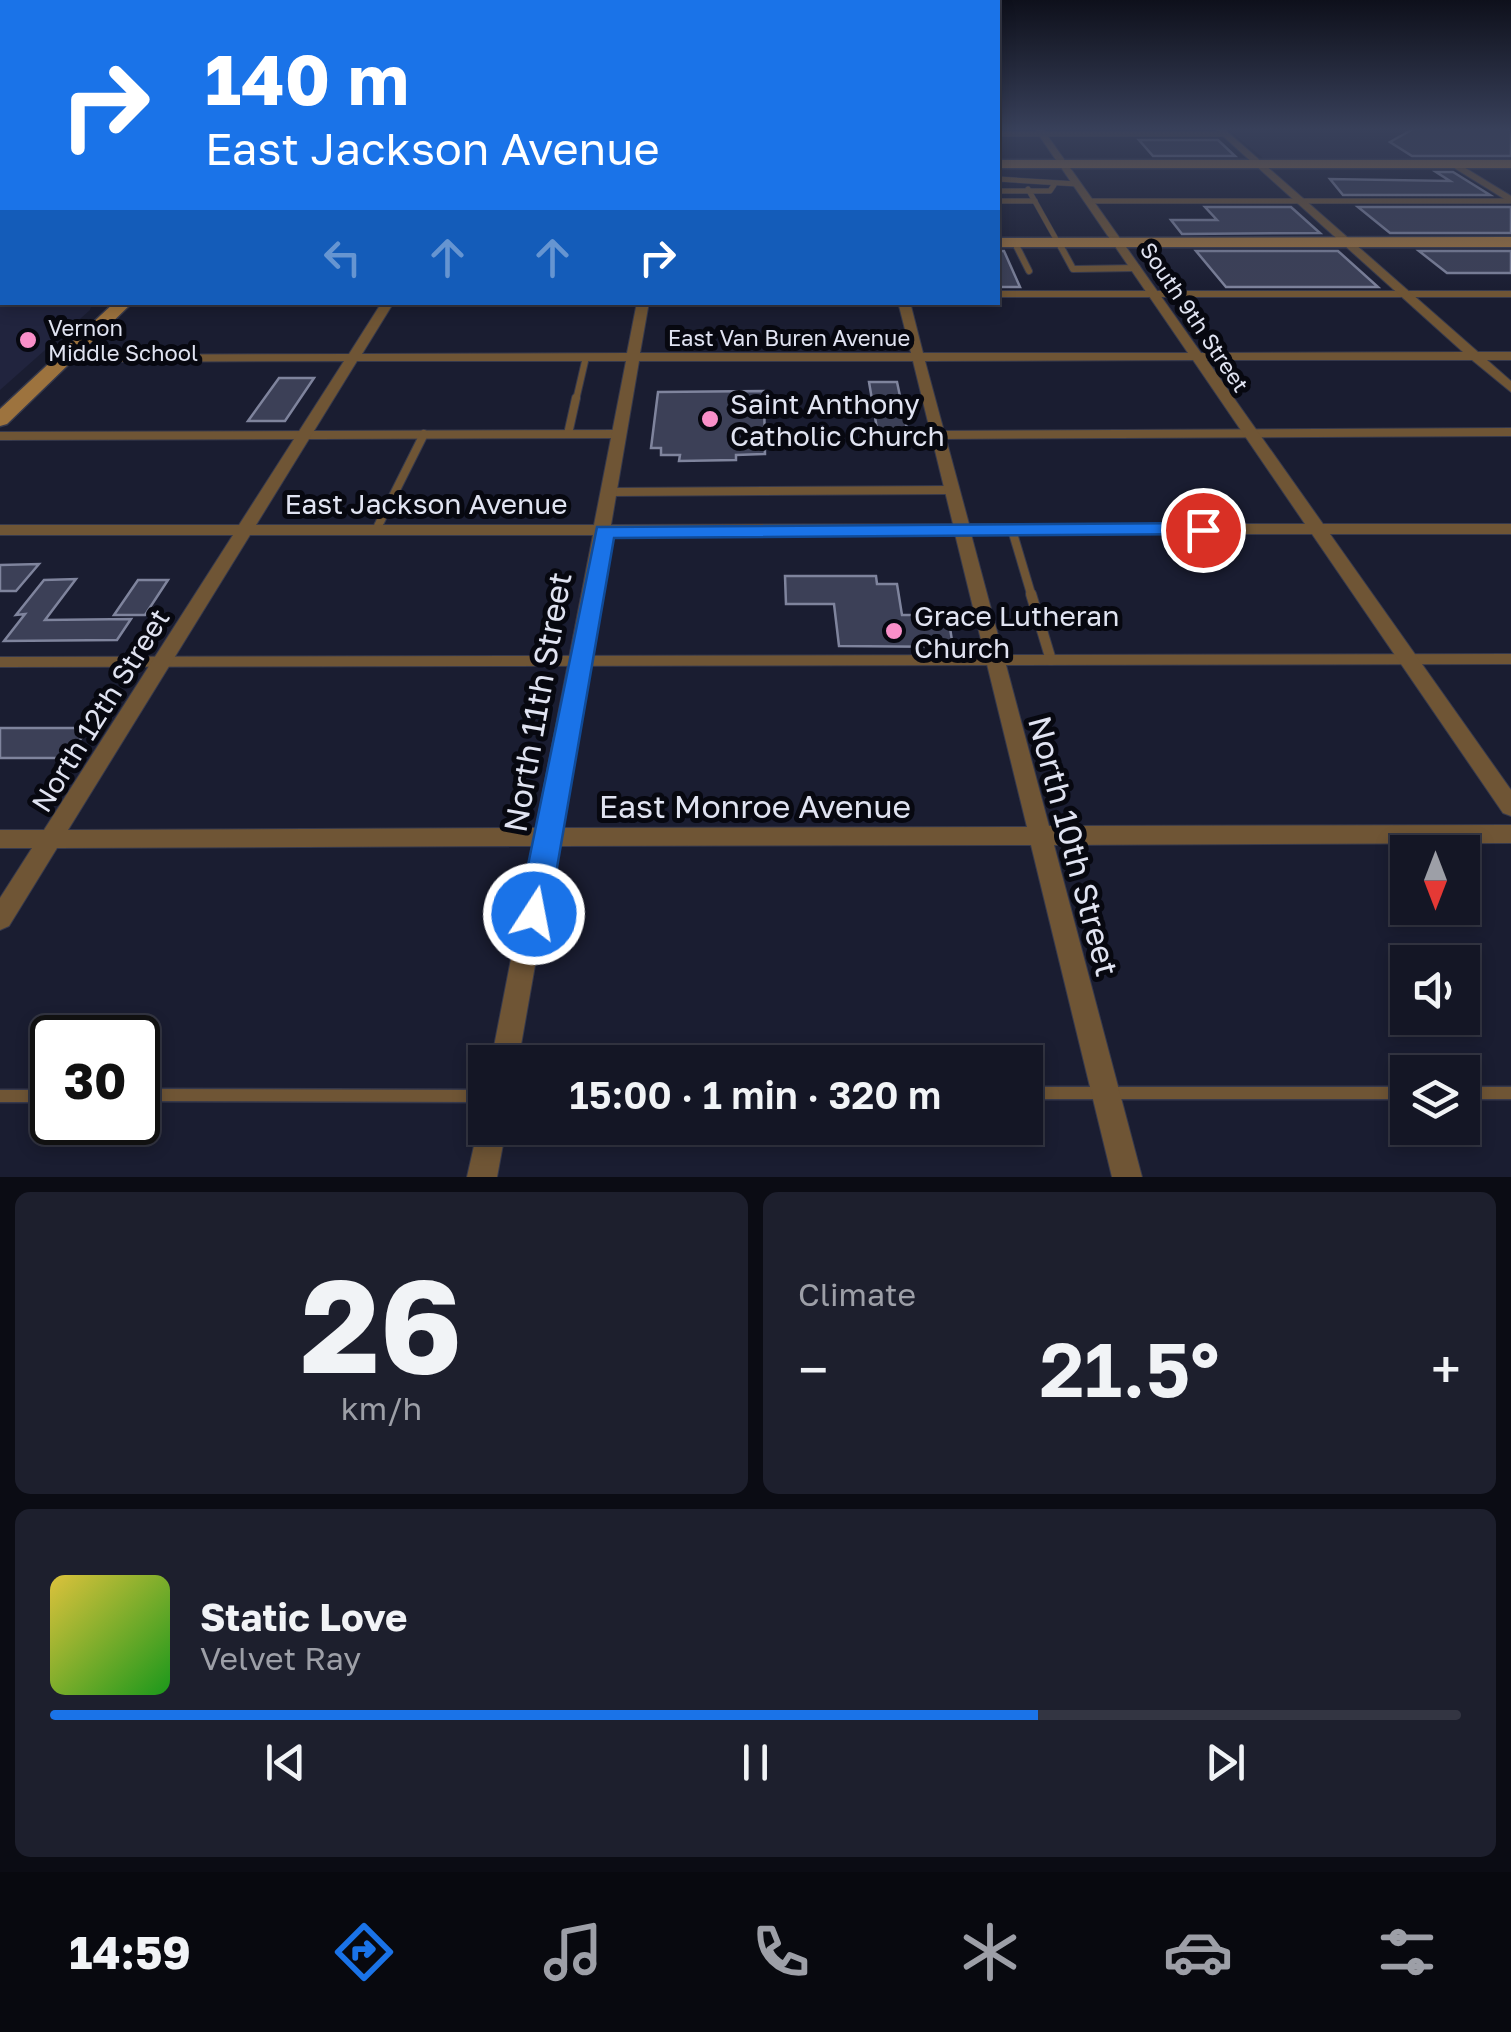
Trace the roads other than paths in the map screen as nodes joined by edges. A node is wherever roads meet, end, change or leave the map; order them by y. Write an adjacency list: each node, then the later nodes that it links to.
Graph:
1 (1045, 183): 4 (lane)
2 (1280, 183): 11 (street)
3 (1483, 183): 12 (street)
4 (1053, 184): 5 (lane); 6 (lane)
5 (1077, 184): 10 (street, South 9th Street)
6 (1029, 190): 7 (lane); 9 (lane)
7 (1000, 191)
8 (1000, 201): 9 (lane)
9 (1035, 201): 13 (lane)
10 (1090, 201): 11 (lane); 14 (street, South 9th Street)
11 (1299, 201): 12 (lane); 15 (street)
12 (1511, 201)
13 (1058, 242): 14 (main road); 17 (main road); 18 (lane)
14 (1120, 242): 15 (main road); 18 (street, South 9th Street)
15 (1343, 242): 16 (main road); 20 (street)
16 (1511, 242)
17 (1006, 243): 19 (lane)
18 (1137, 268): 22 (street, South 9th Street)
19 (1029, 271)
20 (1402, 293): 22 (lane); 23 (lane); 30 (street)
21 (1000, 294): 22 (lane)
22 (1154, 294): 29 (street, South 9th Street)
23 (1511, 294)
24 (122, 305): 34 (main road)
25 (386, 305): 35 (street, North 12th Street)
26 (643, 305): 33 (street, North 11th Street)
27 (905, 305): 28 (street, North 10th Street)
28 (916, 356): 29 (street, East Van Buren Avenue); 33 (street, East Van Buren Avenue); 44 (street, North 10th Street)
29 (1196, 356): 30 (street, East Van Buren Avenue); 39 (street, South 9th Street)
30 (1473, 356): 31 (street, East Van Buren Avenue); 36 (street)
31 (1511, 356)
32 (586, 357): 33 (street, East Van Buren Avenue); 35 (street, East Van Buren Avenue); 42 (lane)
33 (636, 357): 43 (street, North 11th Street)
34 (67, 358): 35 (street, East Van Buren Avenue); 37 (main road)
35 (354, 358): 40 (street, North 12th Street)
36 (1511, 388)
37 (0, 420)
38 (1511, 432): 39 (lane)
39 (1250, 433): 44 (lane); 48 (street, South 9th Street)
40 (305, 434): 41 (lane); 45 (lane); 51 (street, North 12th Street)
41 (424, 434): 42 (lane); 52 (lane)
42 (568, 434): 43 (lane)
43 (622, 434): 47 (street, North 11th Street)
44 (936, 435): 46 (street, North 10th Street)
45 (0, 436)
46 (950, 490): 47 (lane); 53 (street, North 10th Street)
47 (611, 492): 55 (street, North 11th Street)
48 (1318, 529): 49 (street, East Jackson Avenue); 54 (street, East Jackson Avenue); 56 (street, South 9th Street)
49 (1511, 529)
50 (0, 530): 51 (street, East Jackson Avenue)
51 (245, 530): 52 (street, East Jackson Avenue); 61 (street, North 12th Street)
52 (376, 530): 55 (street, East Jackson Avenue)
53 (960, 530): 54 (street, East Jackson Avenue); 55 (street, East Jackson Avenue); 58 (street, North 10th Street)
54 (1012, 530): 59 (lane)
55 (604, 531): 62 (street, North 11th Street)
56 (1407, 659): 57 (lane); 59 (lane); 63 (street, South 9th Street)
57 (1511, 659)
58 (993, 660): 59 (lane); 62 (lane); 65 (street, North 10th Street)
59 (1051, 660)
60 (0, 662): 61 (lane)
61 (162, 662): 62 (lane); 67 (street, North 12th Street)
62 (580, 662): 68 (street, North 11th Street)
63 (1511, 806)
64 (1511, 834): 65 (street, East Monroe Avenue)
65 (1037, 837): 68 (street, East Monroe Avenue); 72 (street, North 10th Street)
66 (0, 839): 67 (street, East Monroe Avenue)
67 (51, 839): 68 (street, East Monroe Avenue); 69 (street, North 12th Street)
68 (548, 839): 70 (street, North 11th Street)
69 (0, 919)
70 (507, 1045)
71 (1043, 1093): 72 (lane)
72 (1105, 1093): 75 (lane); 82 (street, North 10th Street)
73 (1480, 1093): 74 (lane)
74 (1511, 1093)
75 (1390, 1094)
76 (160, 1095): 79 (lane)
77 (0, 1096): 78 (lane)
78 (30, 1096)
79 (468, 1096)
80 (489, 1145): 81 (street)
81 (482, 1177)
82 (1128, 1177)

